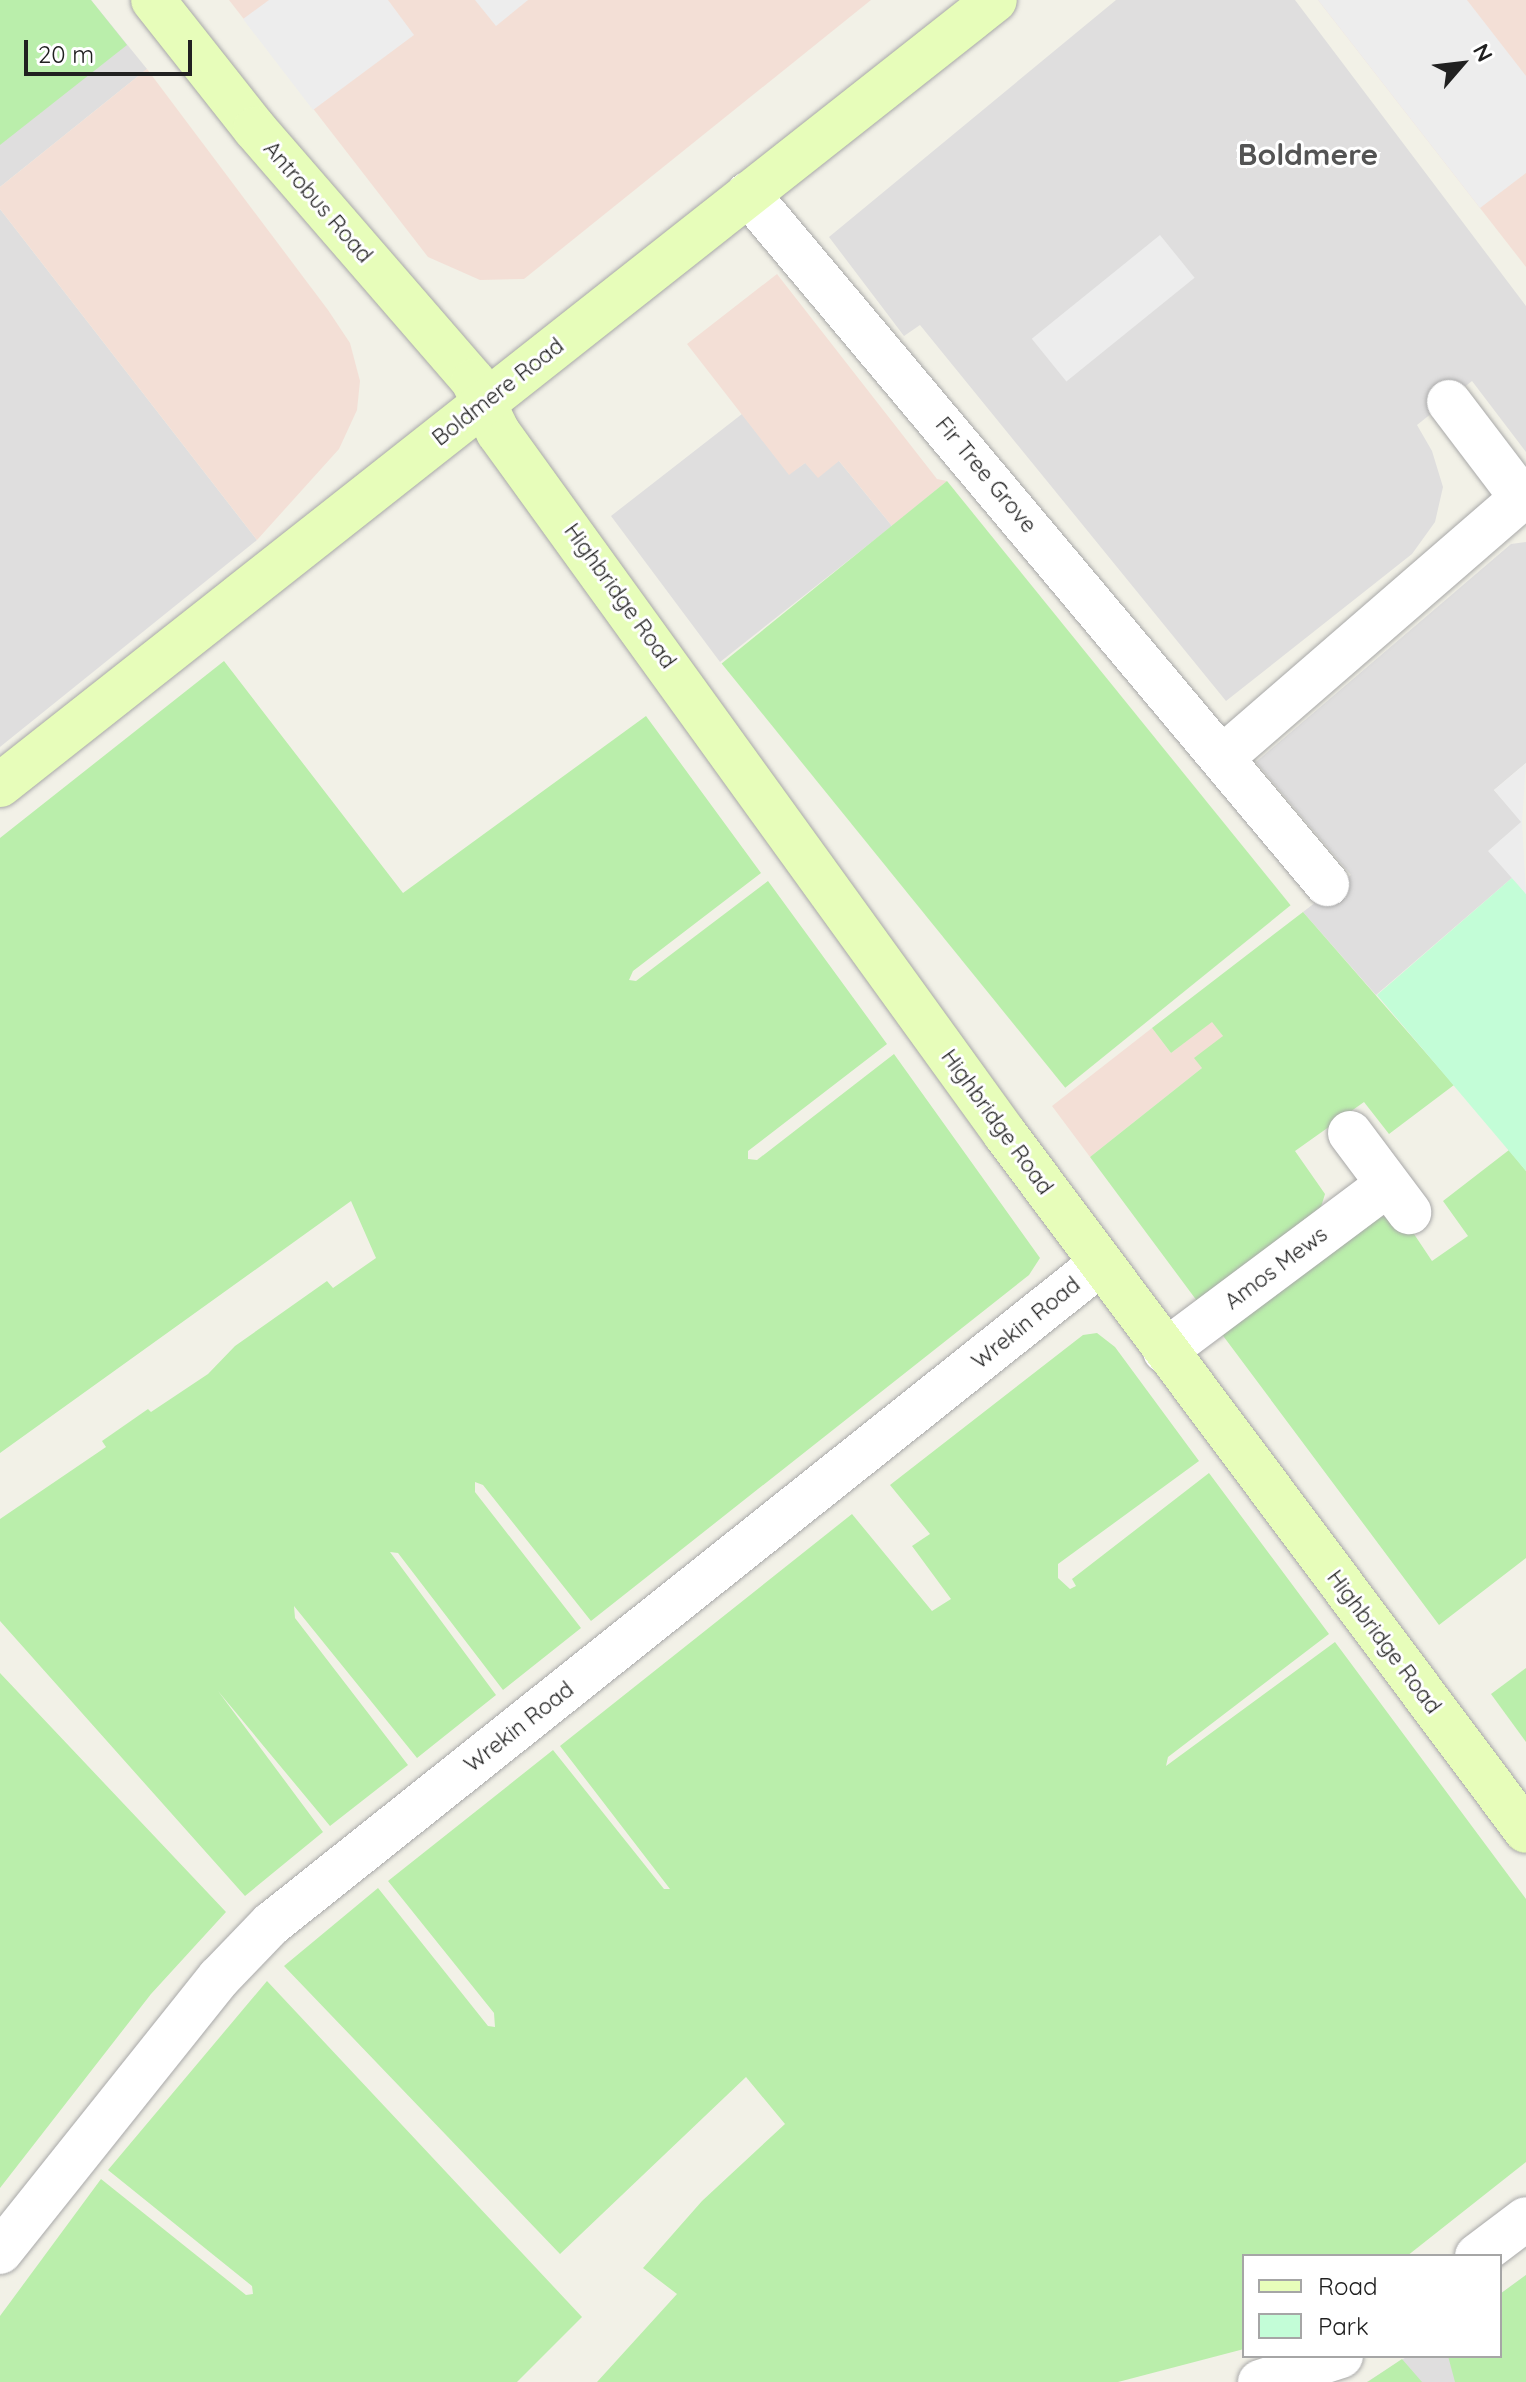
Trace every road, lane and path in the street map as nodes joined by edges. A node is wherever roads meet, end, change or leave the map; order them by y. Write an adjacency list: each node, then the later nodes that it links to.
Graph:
1 (153, 0): 4 (street, Antrobus Road)
2 (995, 0): 3 (street, Boldmere Road)
3 (748, 194): 4 (street, Boldmere Road); 7 (street, Fir Tree Grove)
4 (485, 402): 8 (street, Boldmere Road); 11 (street, Highbridge Road)
5 (1449, 402): 6 (street)
6 (1524, 496): 7 (street)
7 (1224, 756): 9 (street, Fir Tree Grove)
8 (0, 785)
9 (1327, 884)
10 (1350, 1133): 12 (street, Amos Mews)
11 (1100, 1264): 12 (street, Highbridge Road); 15 (street, Wrekin Road)
12 (1165, 1351): 13 (street, Highbridge Road)
13 (1526, 1831)
14 (1526, 2219): 16 (street)
15 (0, 2252)
16 (1480, 2254)
17 (1335, 2358): 18 (street)
18 (1260, 2382)

